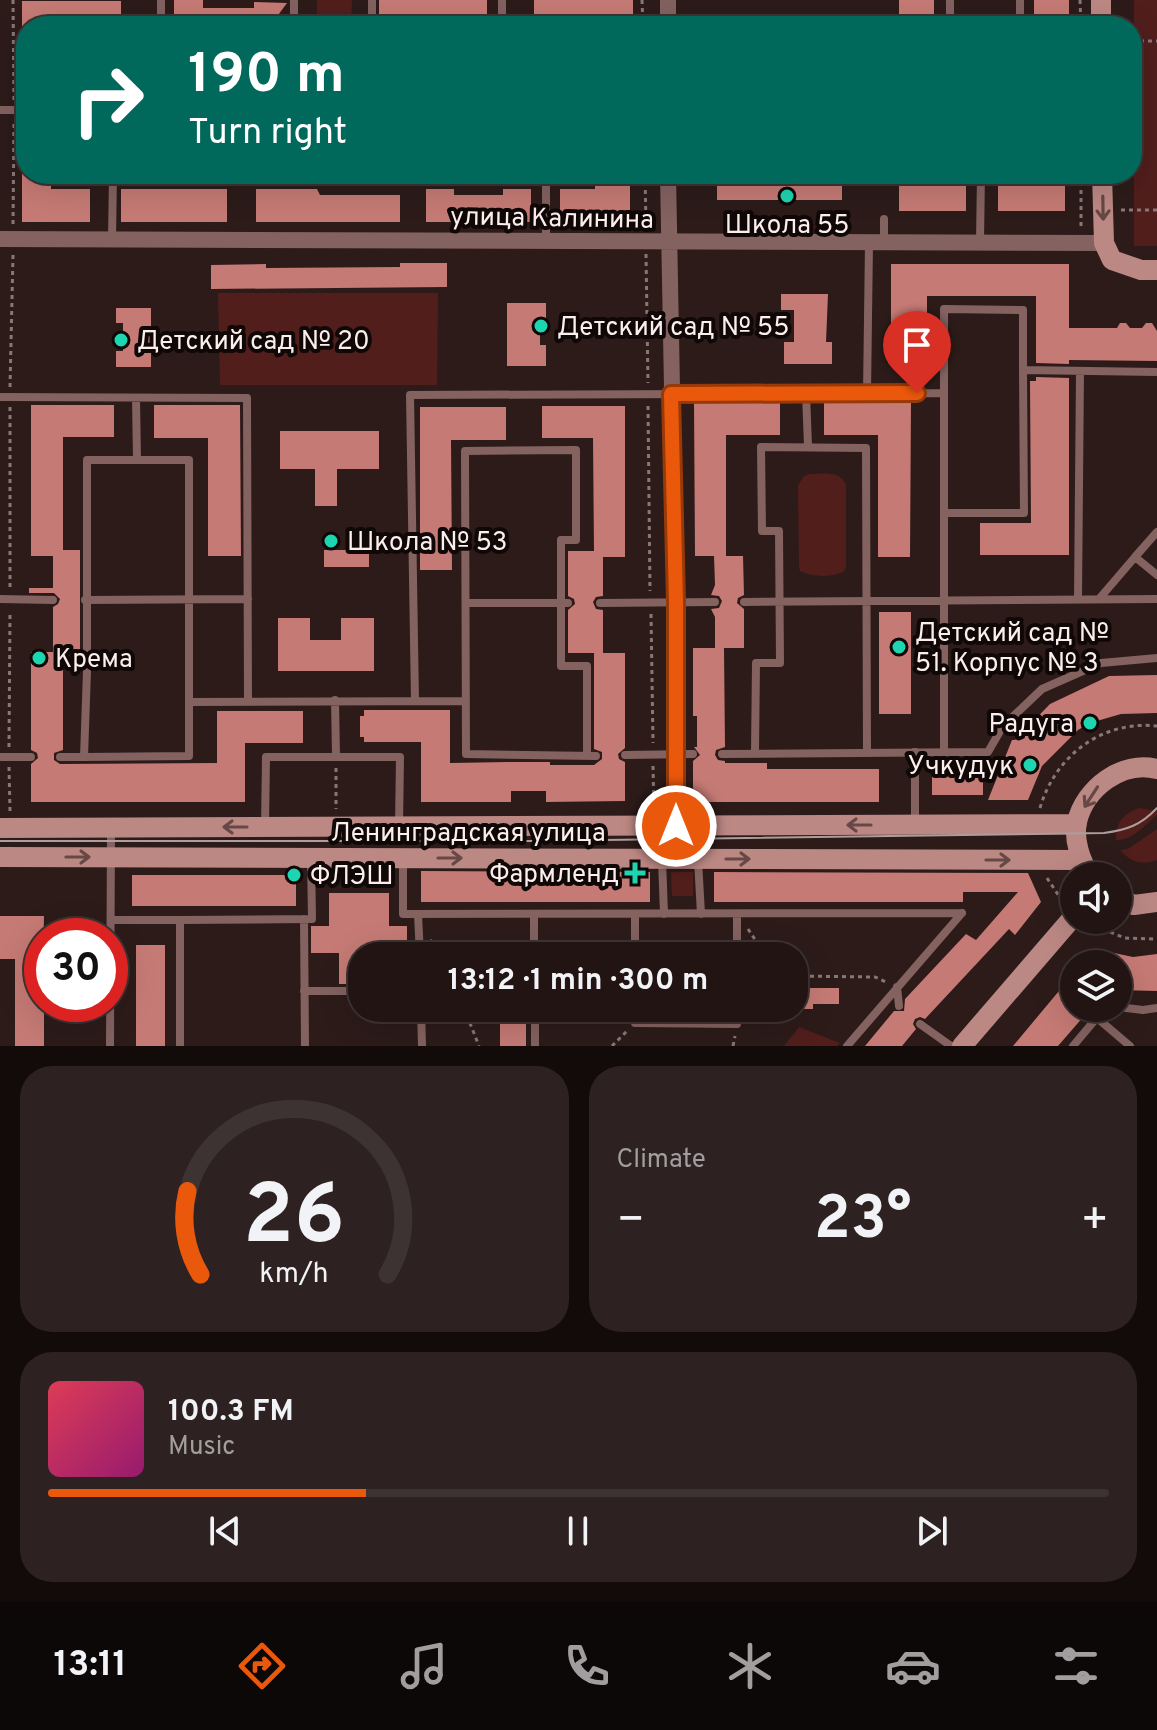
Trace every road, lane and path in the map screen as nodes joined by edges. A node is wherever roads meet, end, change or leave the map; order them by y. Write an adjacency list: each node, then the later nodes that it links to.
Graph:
1 (113, 184): 12 (lane)
2 (546, 184): 13 (lane)
3 (645, 184): 10 (path)
4 (668, 184): 14 (street)
5 (981, 184): 16 (lane)
6 (1102, 184): 17 (main road, one-way to 17)
7 (1132, 210): 8 (path)
8 (1157, 210)
9 (884, 219): 15 (lane)
10 (646, 230)
11 (0, 239): 12 (street, улица Калинина)
12 (112, 239): 13 (street, улица Калинина)
13 (546, 241): 14 (street, улица Калинина)
14 (669, 242): 15 (street, улица Калинина); 28 (street)
15 (877, 243): 16 (street, улица Калинина); 25 (lane)
16 (980, 243): 17 (street, улица Калинина)
17 (1104, 243): 20 (main road)
18 (646, 251): 27 (path)
19 (13, 254): 29 (path)
20 (1157, 270)
21 (1023, 370): 22 (lane); 26 (lane); 33 (lane)
22 (1080, 371): 23 (lane); 39 (lane)
23 (1157, 372)
24 (806, 393): 25 (lane); 28 (lane); 31 (lane)
25 (867, 393): 26 (lane)
26 (943, 393): 33 (lane)
27 (648, 394): 28 (lane); 48 (path); 58 (lane)
28 (671, 394): 49 (street)
29 (5, 397): 30 (lane); 37 (path)
30 (136, 398): 32 (lane); 38 (lane)
31 (808, 446): 45 (lane); 47 (lane)
32 (137, 460): 43 (lane); 44 (lane)
33 (945, 513): 46 (lane)
34 (1157, 532): 35 (lane)
35 (1135, 557): 36 (lane); 40 (lane)
36 (1157, 575)
37 (5, 599): 42 (lane); 71 (path)
38 (248, 599): 44 (lane); 57 (lane)
39 (1078, 599): 40 (lane); 46 (lane)
40 (1099, 599): 41 (lane)
41 (1157, 599)
42 (53, 600)
43 (86, 600): 44 (lane); 74 (lane)
44 (189, 600): 60 (lane)
45 (779, 600): 47 (lane); 51 (lane); 62 (lane)
46 (945, 600): 47 (lane); 64 (lane)
47 (867, 601): 66 (lane)
48 (651, 602): 49 (lane); 54 (lane); 65 (path)
49 (676, 602): 50 (lane); 67 (street)
50 (715, 602)
51 (744, 602)
52 (466, 603): 53 (lane); 53 (lane); 59 (lane)
53 (564, 603): 59 (lane)
54 (600, 603)
55 (1157, 658): 64 (lane)
56 (335, 700): 57 (lane); 58 (lane); 70 (lane)
57 (248, 701): 60 (lane)
58 (415, 701): 59 (lane)
59 (465, 701)
60 (189, 702): 74 (lane)
61 (1157, 726): 76 (path)
62 (755, 752): 66 (lane); 68 (lane)
63 (915, 752): 64 (lane); 66 (lane); 77 (lane)
64 (944, 752)
65 (653, 753): 67 (lane); 69 (lane); 79 (path)
66 (867, 753)
67 (685, 754): 80 (street)
68 (722, 754)
69 (625, 755)
70 (336, 756): 81 (lane); 82 (lane)
71 (5, 757): 72 (lane); 83 (path)
72 (31, 757)
73 (60, 757): 74 (lane)
74 (84, 757)
75 (1157, 769): 78 (main road, one-way to 78)
76 (1041, 806)
77 (915, 824): 78 (main road, Ленинградская улица); 80 (main road, Ленинградская улица, one-way to 80)
78 (1077, 824): 91 (main road)
79 (654, 826): 80 (main road, Ленинградская улица); 82 (main road, Ленинградская улица)
80 (676, 826): 89 (street); 90 (street)
81 (265, 827): 82 (main road, Ленинградская улица); 84 (main road, Ленинградская улица, one-way to 84)
82 (399, 827)
83 (5, 828): 84 (main road, Ленинградская улица)
84 (111, 828): 86 (lane)
85 (0, 857): 86 (main road, Ленинградская улица, one-way to 86)
86 (111, 858): 87 (main road, Ленинградская улица); 103 (lane)
87 (311, 858): 88 (main road, Ленинградская улица); 104 (lane)
88 (403, 858): 89 (main road, Ленинградская улица, one-way to 89); 96 (lane)
89 (662, 859): 90 (main road, Ленинградская улица); 99 (lane)
90 (698, 859): 92 (main road, Ленинградская улица, one-way to 92); 100 (lane)
91 (1084, 862)
92 (1060, 868)
93 (898, 902): 102 (lane)
94 (1157, 902): 95 (main road)
95 (1132, 904)
96 (418, 914): 97 (lane); 110 (lane)
97 (534, 914): 98 (lane); 111 (lane)
98 (635, 914): 99 (lane); 112 (lane)
99 (664, 914): 100 (lane)
100 (701, 914): 101 (lane)
101 (737, 914): 102 (lane); 113 (lane); 114 (path)
102 (898, 914): 117 (lane)
103 (111, 918)
104 (304, 919): 106 (lane); 118 (lane)
105 (128, 920): 106 (lane)
106 (180, 920): 133 (lane)
107 (1060, 932): 141 (main road)
108 (1114, 934): 109 (path)
109 (1157, 939)
110 (419, 942)
111 (534, 942)
112 (635, 942)
113 (737, 942)
114 (756, 942)
115 (808, 976): 116 (path)
116 (875, 977)
117 (897, 987): 120 (lane); 139 (lane)
118 (304, 991): 119 (lane); 134 (lane)
119 (348, 991)
120 (899, 1006)
121 (1157, 1008): 122 (lane)
122 (1132, 1009)
123 (110, 1022): 132 (lane)
124 (421, 1022): 135 (lane)
125 (470, 1022): 136 (path)
126 (535, 1022): 137 (lane)
127 (737, 1022): 130 (lane)
128 (1094, 1022): 142 (lane)
129 (1102, 1022): 143 (lane)
130 (635, 1023): 138 (path)
131 (920, 1024): 140 (lane)
132 (110, 1046)
133 (180, 1046)
134 (305, 1046)
135 (422, 1046)
136 (479, 1046)
137 (535, 1046)
138 (612, 1046)
139 (847, 1046)
140 (951, 1046)
141 (962, 1046)
142 (1073, 1046)
143 (1130, 1046)

